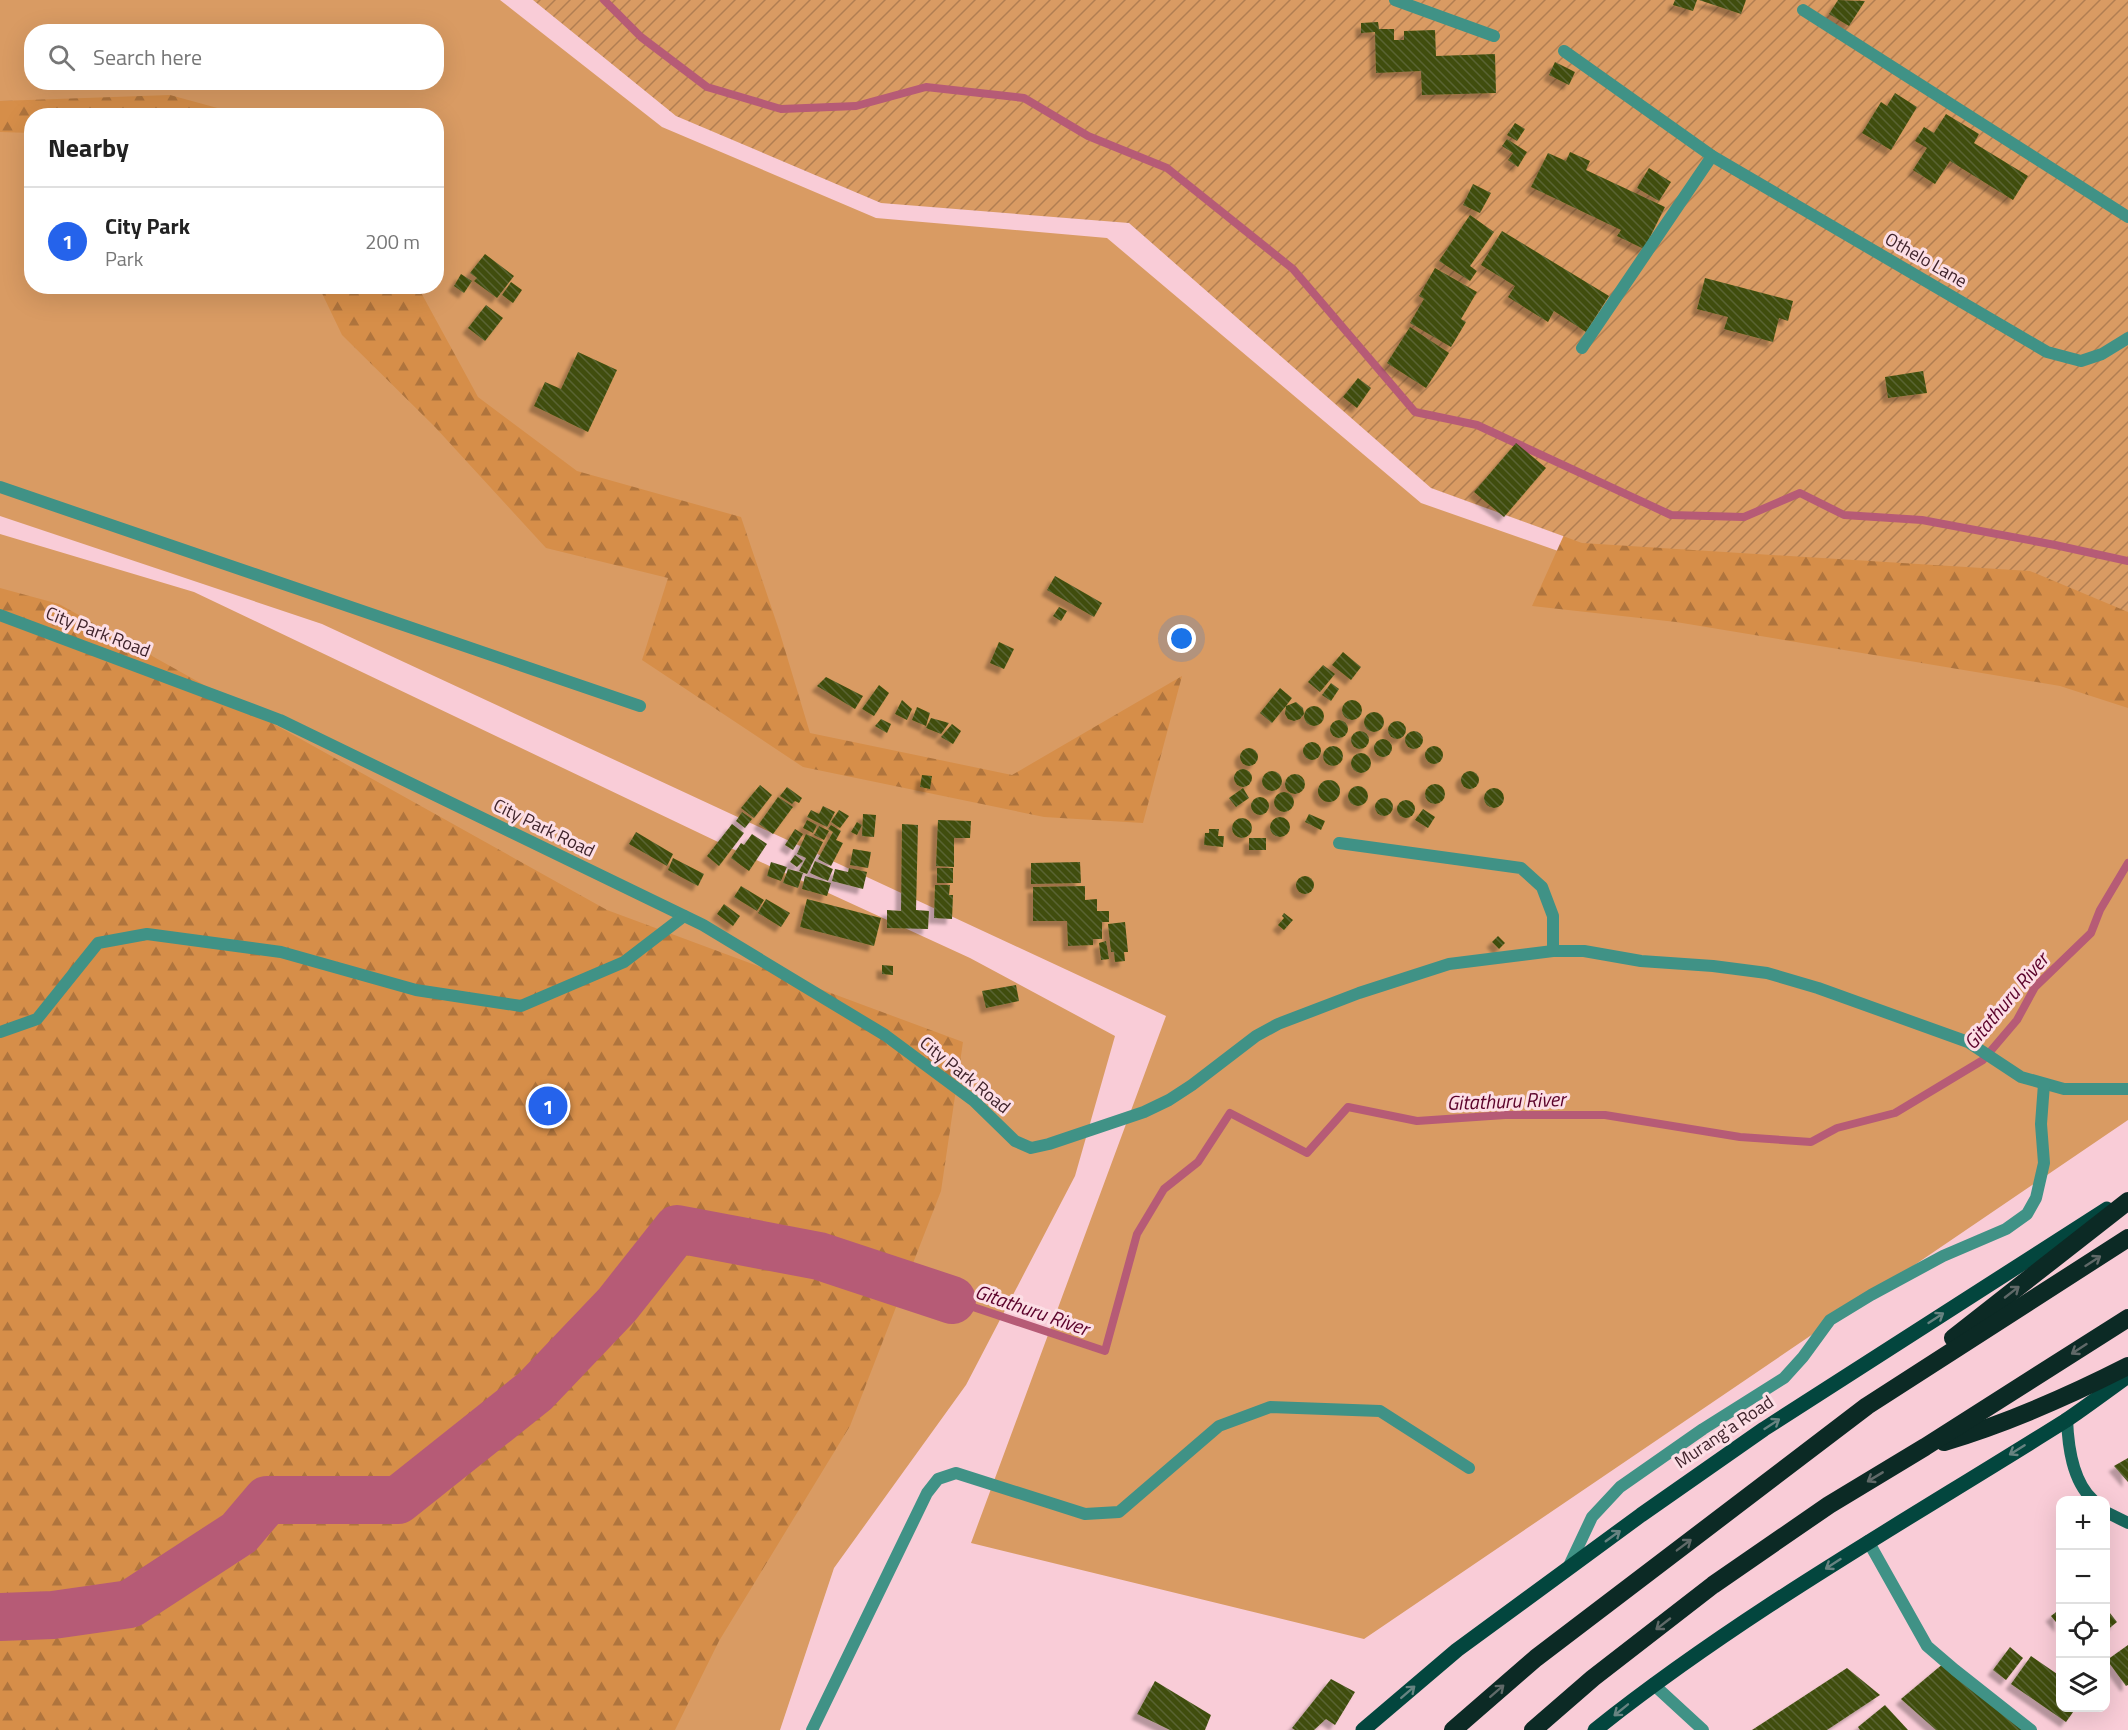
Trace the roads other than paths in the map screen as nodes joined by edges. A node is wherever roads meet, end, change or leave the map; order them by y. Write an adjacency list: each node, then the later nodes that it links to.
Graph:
1 (1395, 0): 3 (street)
2 (1803, 10): 6 (street)
3 (1494, 36)
4 (1564, 51): 5 (street, Othelo Lane)
5 (1712, 156): 7 (street, Othelo Lane); 8 (street)
6 (2128, 217)
7 (2128, 338)
8 (1582, 348)
9 (0, 487): 11 (street)
10 (0, 615): 13 (street, City Park Road)
11 (640, 706)
12 (1340, 843): 14 (street)
13 (684, 916): 14 (street, City Park Road); 15 (street)
14 (1553, 951): 16 (street)
15 (0, 1032)
16 (2044, 1083): 17 (street); 32 (street)
17 (2128, 1089)
18 (2128, 1195): 32 (main road, Murang'a Road, one-way to 18)
19 (2128, 1201): 24 (highway, one-way to 19)
20 (2128, 1238): 24 (highway, one-way to 20)
21 (2128, 1318): 26 (highway, one-way to 26)
22 (2128, 1366): 26 (highway)
23 (2128, 1376): 25 (main road)
24 (1867, 1406): 36 (highway, one-way to 24)
25 (2067, 1419): 28 (main road); 31 (main road, one-way to 31)
26 (1925, 1447): 37 (highway, one-way to 37)
27 (1469, 1468): 34 (street)
28 (2088, 1496)
29 (2110, 1514): 30 (main road)
30 (2128, 1523)
31 (1868, 1541): 33 (main road, one-way to 33); 40 (street)
32 (1568, 1568): 35 (main road, Murang'a Road, one-way to 32)
33 (1653, 1684): 38 (main road, one-way to 38); 39 (street)
34 (812, 1730)
35 (1363, 1730)
36 (1454, 1730)
37 (1533, 1730)
38 (1595, 1730)
39 (1703, 1730)
40 (2031, 1730)

